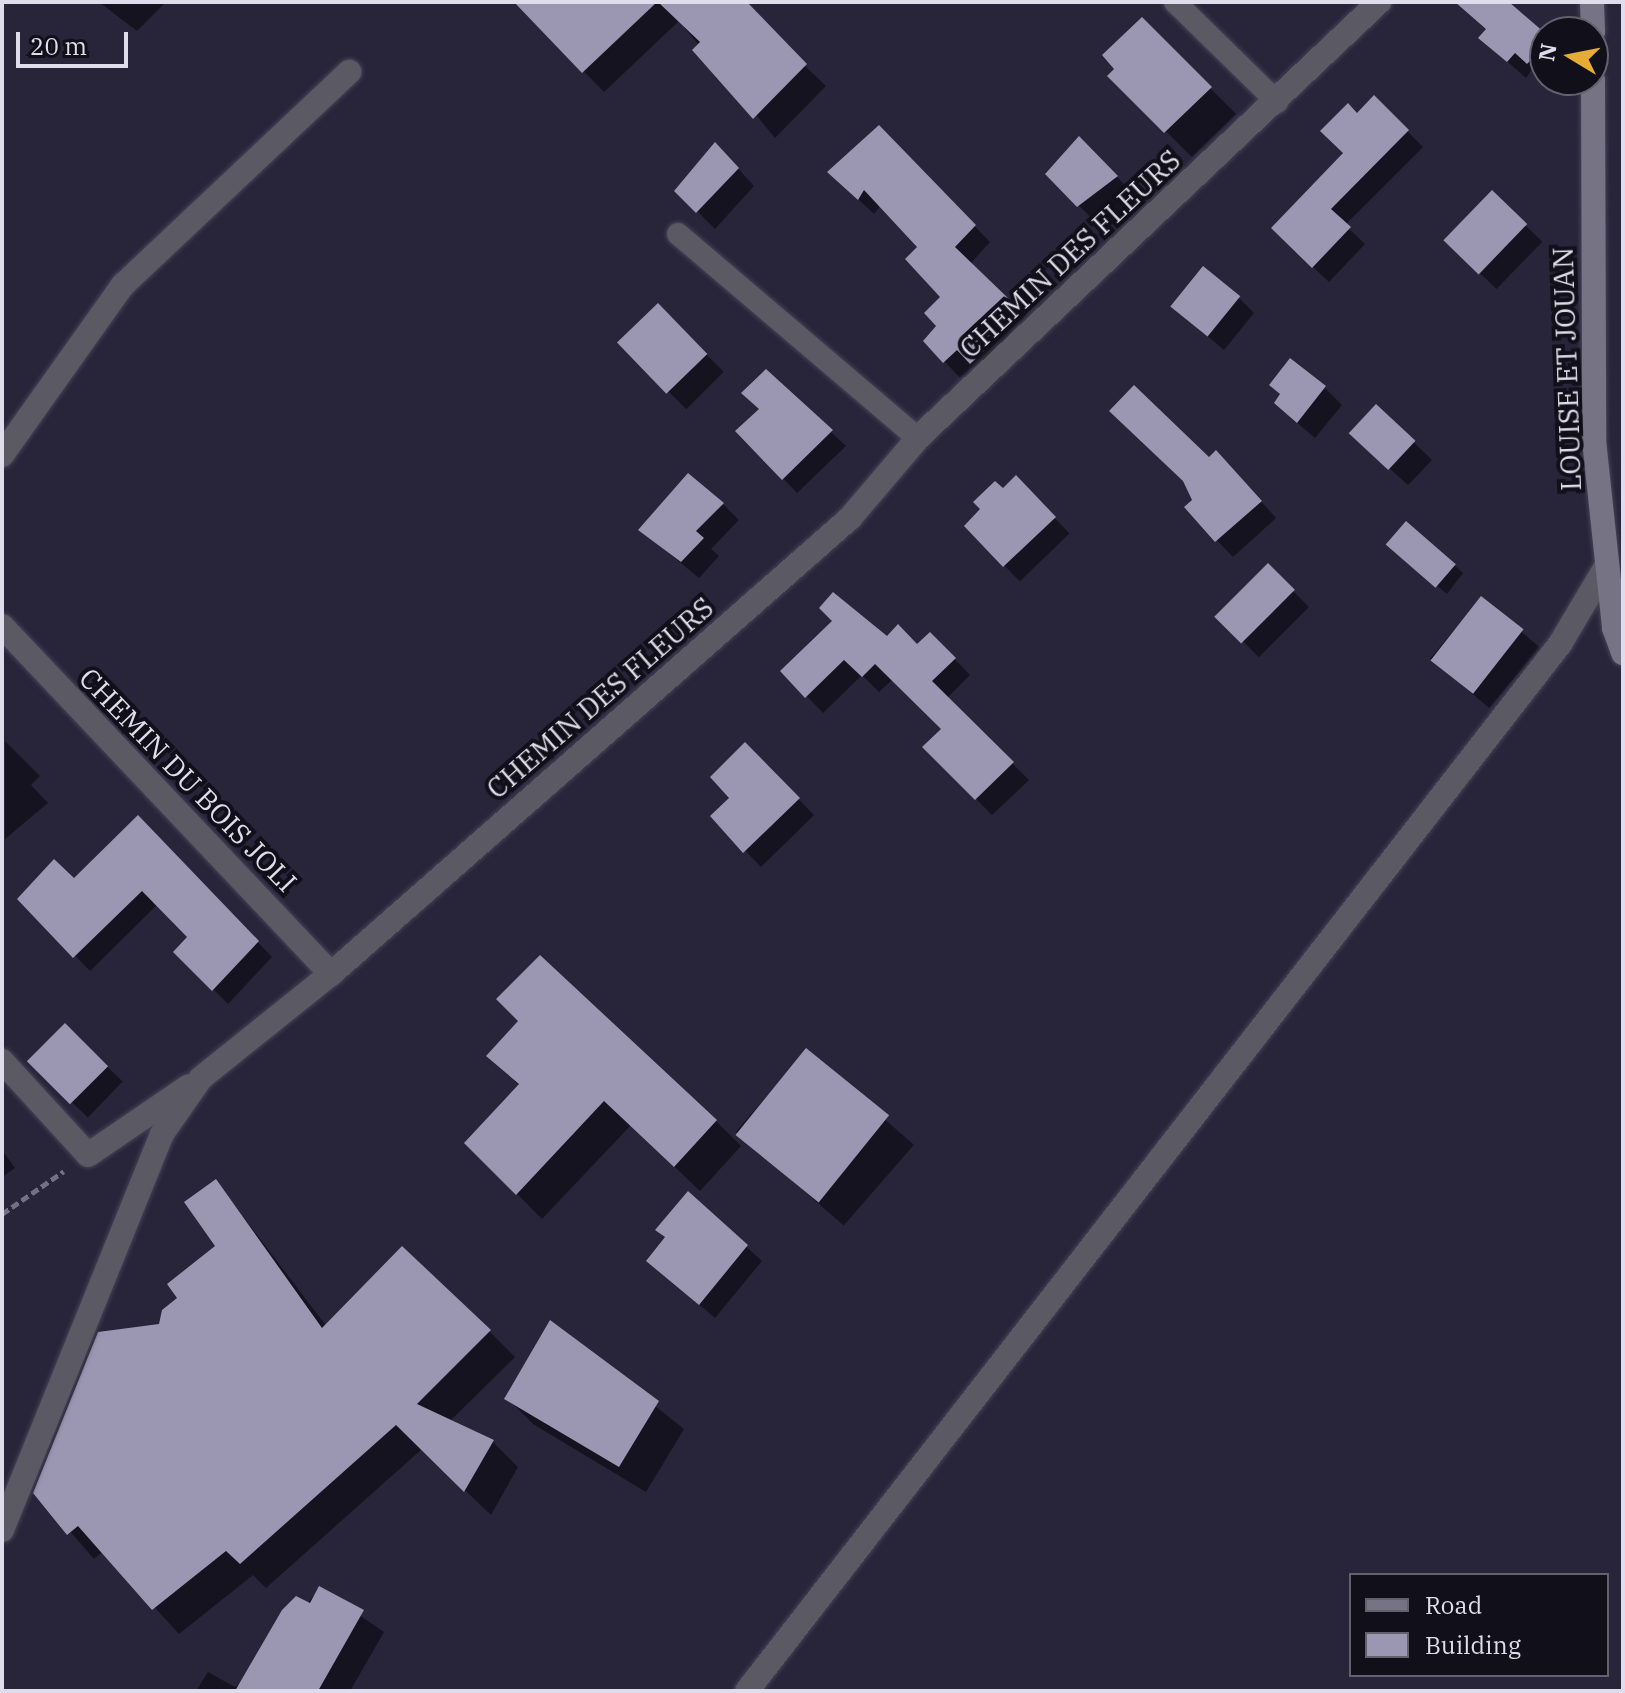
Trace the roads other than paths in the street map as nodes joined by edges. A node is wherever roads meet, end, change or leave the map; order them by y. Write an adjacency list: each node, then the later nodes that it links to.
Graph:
1 (1175, 2): 5 (lane)
2 (1379, 2): 5 (street, CHEMIN DES FLEURS)
3 (349, 72): 8 (street)
4 (1593, 96): 9 (main road, LOUISE ET JOUAN)
5 (1277, 102): 7 (street, CHEMIN DES FLEURS)
6 (678, 234): 7 (lane)
7 (918, 438): 12 (street, CHEMIN DES FLEURS)
8 (2, 455)
9 (1607, 565): 11 (main road, LOUISE ET JOUAN); 16 (street)
10 (2, 626): 12 (street, CHEMIN DU BOIS JOLI)
11 (1623, 653)
12 (331, 974): 14 (street, CHEMIN DES FLEURS)
13 (2, 1061): 14 (street)
14 (201, 1078): 15 (street, CHEMIN DES FLEURS)
15 (2, 1530)
16 (747, 1691)

